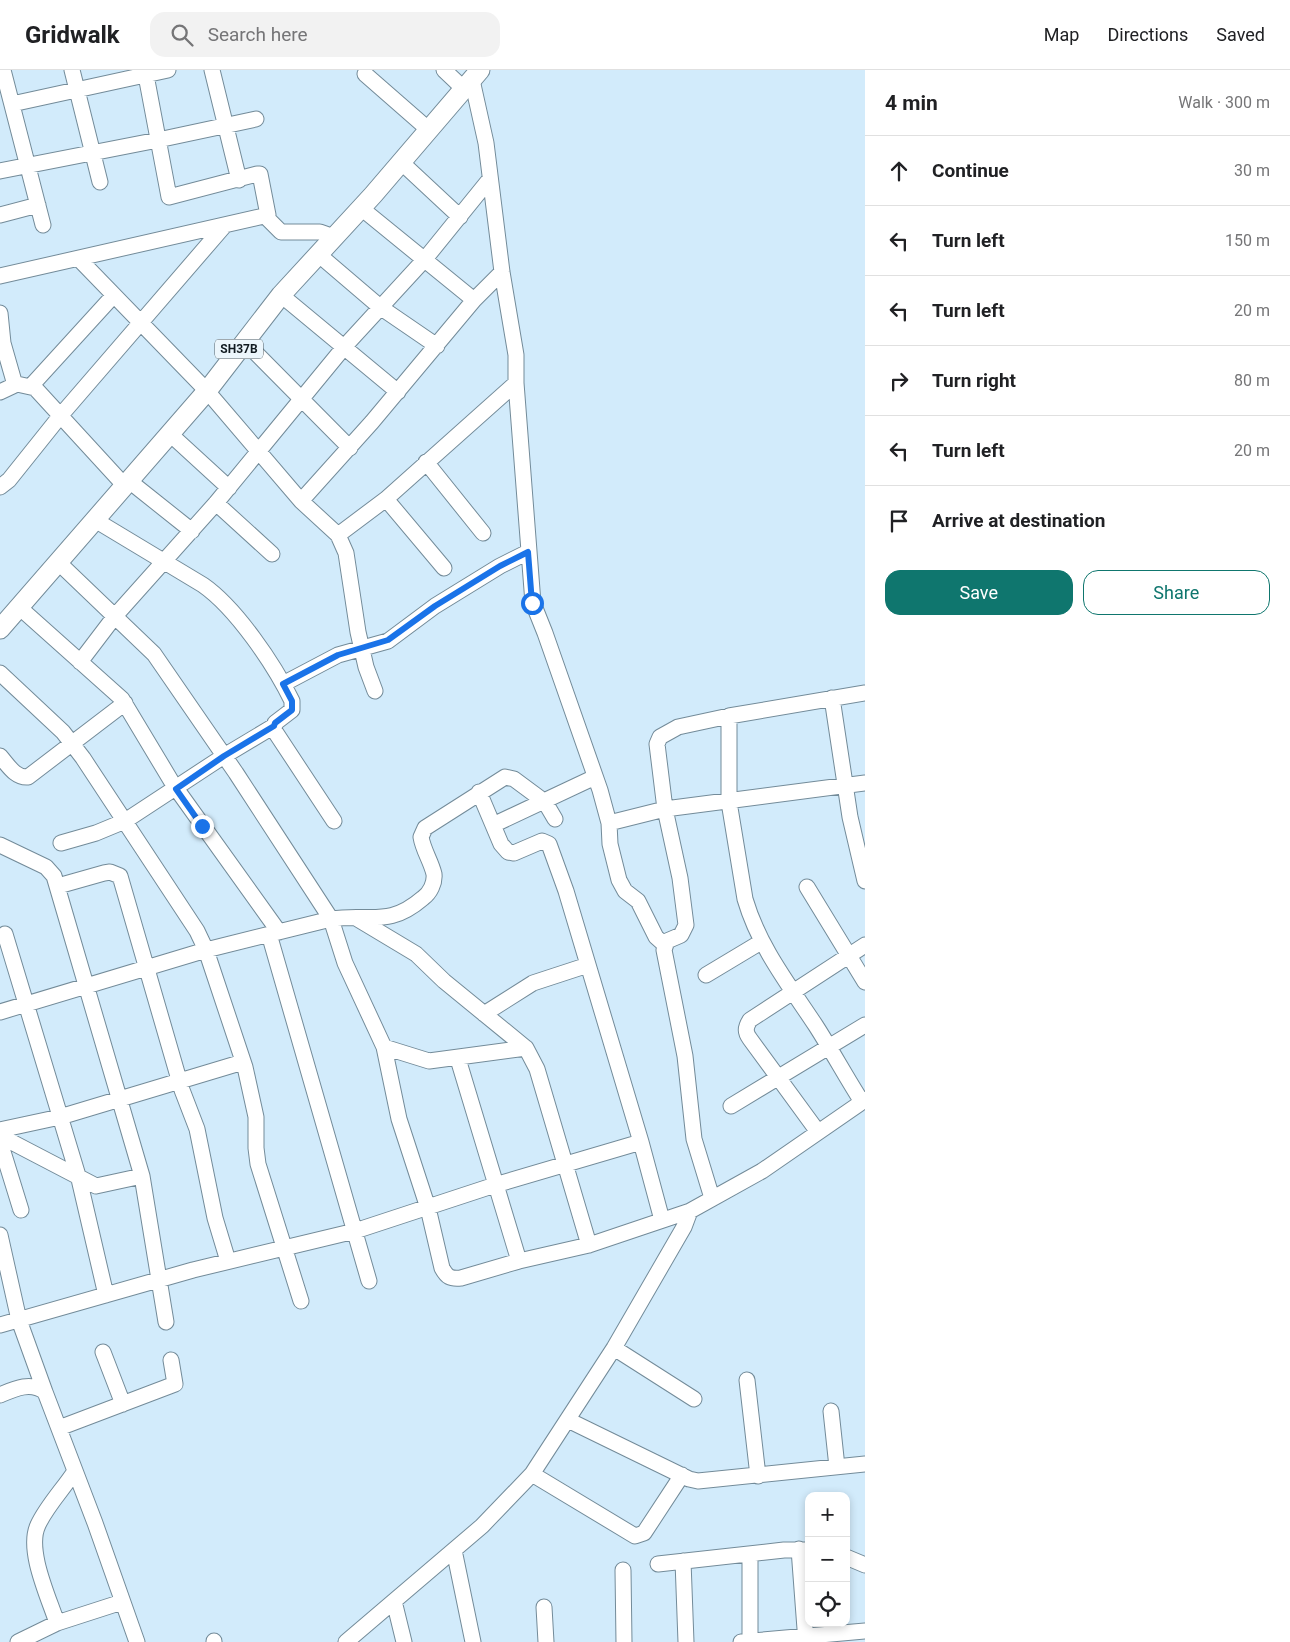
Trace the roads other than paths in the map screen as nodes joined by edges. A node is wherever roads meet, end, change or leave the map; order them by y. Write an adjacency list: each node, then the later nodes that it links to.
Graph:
1 (3, 70): 10 (street)
2 (72, 70): 9 (street)
3 (168, 70): 6 (street)
4 (212, 70): 12 (street)
5 (444, 70): 8 (street)
6 (145, 72): 9 (street); 14 (street)
7 (365, 74): 13 (street)
8 (472, 80): 13 (main road, SH37B); 20 (street)
9 (78, 89): 10 (street); 15 (street)
10 (12, 104): 17 (street)
11 (256, 119): 12 (street)
12 (225, 126): 14 (street); 19 (street)
13 (429, 130): 16 (main road, SH37B)
14 (158, 140): 15 (street); 19 (street)
15 (92, 153): 17 (street); 21 (street)
16 (401, 162): 23 (main road, SH37B); 26 (street)
17 (27, 165): 18 (street); 22 (street)
18 (0, 171)
19 (239, 180): 25 (street)
20 (489, 180): 26 (street); 33 (street)
21 (100, 182)
22 (38, 205): 24 (street); 27 (street)
23 (361, 208): 29 (main road, SH37B); 31 (street)
24 (0, 215)
25 (266, 217): 28 (street); 29 (street)
26 (460, 217): 31 (street)
27 (43, 225)
28 (225, 225): 32 (street); 40 (street)
29 (334, 237): 30 (main road, SH37B)
30 (318, 254): 35 (main road, SH37B); 38 (street)
31 (426, 259): 37 (street); 38 (street)
32 (79, 260): 34 (street); 36 (street)
33 (502, 272): 37 (street); 44 (street)
34 (0, 276)
35 (281, 295): 41 (main road, SH37B); 42 (street)
36 (114, 296): 40 (street); 46 (street)
37 (474, 300): 43 (street)
38 (380, 307): 42 (street); 43 (street)
39 (0, 313): 45 (street)
40 (141, 323): 47 (street); 51 (street)
41 (245, 342): 47 (main road, SH37B); 50 (street)
42 (345, 346): 49 (street); 50 (street)
43 (437, 346): 49 (street)
44 (516, 383): 55 (street); 66 (street)
45 (15, 385): 46 (street); 48 (street)
46 (31, 386): 51 (street)
47 (207, 391): 52 (main road, SH37B); 54 (street)
48 (0, 392)
49 (398, 392): 53 (street)
50 (302, 399): 53 (street); 54 (street)
51 (61, 415): 56 (street); 57 (street)
52 (169, 434): 56 (main road, SH37B); 58 (street)
53 (350, 448): 60 (street)
54 (259, 452): 58 (street); 60 (street)
55 (426, 462): 59 (street); 64 (street)
56 (126, 482): 62 (main road, SH37B); 63 (street)
57 (0, 486)
58 (229, 488): 61 (street)
59 (386, 499): 65 (street); 70 (street)
60 (301, 501): 65 (street)
61 (216, 503): 63 (street); 67 (street)
62 (95, 520): 68 (street); 69 (main road, SH37B)
63 (192, 531): 68 (street)
64 (483, 533)
65 (338, 535): 74 (street)
66 (528, 552): 74 (street); 87 (street)
67 (272, 554)
68 (165, 562): 72 (street); 77 (street)
69 (58, 563): 71 (main road, SH37B); 72 (street)
70 (444, 568)
71 (19, 607): 73 (main road, SH37B); 75 (street)
72 (115, 616): 75 (street); 86 (street)
73 (0, 630)
74 (362, 650): 77 (street); 78 (street)
75 (80, 662): 81 (street)
76 (0, 673): 84 (street)
77 (283, 684): 83 (street)
78 (375, 691)
79 (865, 694): 80 (street)
80 (832, 698): 82 (street); 89 (street)
81 (125, 703): 84 (street); 90 (street)
82 (729, 716): 93 (street); 94 (street)
83 (274, 726): 86 (street); 97 (street)
84 (71, 743): 85 (street); 96 (street)
85 (0, 756)
86 (224, 756): 90 (street); 106 (street)
87 (595, 777): 92 (street); 98 (street)
88 (865, 783): 89 (street)
89 (844, 786): 93 (street); 102 (street)
90 (176, 789): 96 (street); 107 (street)
91 (480, 792): 92 (street); 99 (street); 105 (street)
92 (545, 802): 95 (street); 99 (street)
93 (729, 802): 94 (street); 109 (street)
94 (665, 809): 98 (street); 110 (street)
95 (555, 819)
96 (125, 821): 100 (street); 112 (street)
97 (334, 821)
98 (609, 823): 110 (street)
99 (493, 825): 114 (street)
100 (61, 843)
101 (0, 845): 103 (street)
102 (865, 881)
103 (58, 886): 115 (street); 118 (street)
104 (807, 887): 113 (street)
105 (354, 917): 106 (street); 122 (street)
106 (331, 919): 107 (street); 124 (street)
107 (274, 933): 112 (street); 149 (street)
108 (6, 934): 120 (street)
109 (761, 942): 116 (street); 119 (street)
110 (665, 945): 144 (street)
111 (865, 945): 113 (street)
112 (206, 950): 115 (street); 128 (street)
113 (848, 956): 117 (street); 119 (street)
114 (588, 965): 122 (street); 139 (street)
115 (147, 969): 118 (street); 130 (street)
116 (706, 975)
117 (865, 982)
118 (88, 987): 120 (street); 131 (street)
119 (793, 992): 126 (street); 129 (street)
120 (26, 1003): 121 (street); 134 (street)
121 (0, 1012)
122 (484, 1014): 125 (street)
123 (865, 1025): 126 (street)
124 (384, 1048): 127 (street); 145 (street)
125 (526, 1048): 127 (street); 140 (street)
126 (829, 1048): 129 (street); 132 (street)
127 (458, 1059): 143 (street)
128 (243, 1062): 130 (street); 152 (street)
129 (778, 1077): 133 (street); 136 (street)
130 (179, 1080): 131 (street); 153 (street)
131 (121, 1099): 134 (street); 141 (street)
132 (863, 1102): 136 (street)
133 (731, 1106)
134 (60, 1117): 135 (street); 142 (street)
135 (0, 1130)
136 (818, 1132): 144 (street)
137 (0, 1136): 142 (street)
138 (0, 1142): 146 (street)
139 (641, 1142): 140 (street); 148 (street)
140 (566, 1164): 143 (street); 151 (street)
141 (142, 1176): 142 (street); 155 (street)
142 (79, 1179): 157 (street)
143 (495, 1185): 145 (street); 154 (street)
144 (712, 1198): 147 (street)
145 (428, 1208): 149 (street); 154 (street)
146 (22, 1210)
147 (690, 1211): 148 (street); 162 (street)
148 (662, 1220): 151 (street)
149 (354, 1230): 152 (street); 156 (street)
150 (0, 1235): 159 (street)
151 (589, 1245): 154 (street)
152 (284, 1248): 153 (street); 158 (street)
153 (228, 1261): 155 (street)
154 (519, 1261)
155 (161, 1279): 157 (street); 160 (street)
156 (369, 1281)
157 (106, 1295): 159 (street)
158 (301, 1301)
159 (19, 1320): 161 (street); 166 (street)
160 (166, 1322)
161 (0, 1325)
162 (614, 1348): 168 (street); 171 (street)
163 (103, 1352): 169 (street)
164 (171, 1360): 169 (street)
165 (747, 1380): 178 (street)
166 (44, 1392): 167 (street); 172 (street)
167 (0, 1395)
168 (694, 1399)
169 (123, 1404): 172 (street)
170 (832, 1410): 174 (street)
171 (568, 1420): 176 (street); 177 (street)
172 (59, 1428): 175 (street)
173 (865, 1464): 174 (street)
174 (837, 1467): 178 (street)
175 (76, 1471): 188 (street); 190 (street)
176 (532, 1474): 177 (street); 180 (street)
177 (682, 1476): 178 (street)
178 (758, 1476)
179 (804, 1549): 181 (street); 192 (street)
180 (454, 1550): 187 (street); 197 (street)
181 (750, 1554): 183 (street); 201 (street)
182 (850, 1559): 185 (street)
183 (683, 1561): 184 (street); 200 (street)
184 (658, 1564)
185 (865, 1565)
186 (623, 1570): 199 (street)
187 (394, 1601): 195 (street); 196 (street)
188 (122, 1602): 190 (street); 194 (street)
189 (544, 1607): 198 (street)
190 (57, 1623): 193 (street)
191 (865, 1631): 192 (street)
192 (806, 1639): 201 (street)
193 (17, 1642)
194 (137, 1642)
195 (346, 1642)
196 (404, 1642)
197 (473, 1642)
198 (546, 1642)
199 (624, 1642)
200 (686, 1642)
201 (747, 1642)

